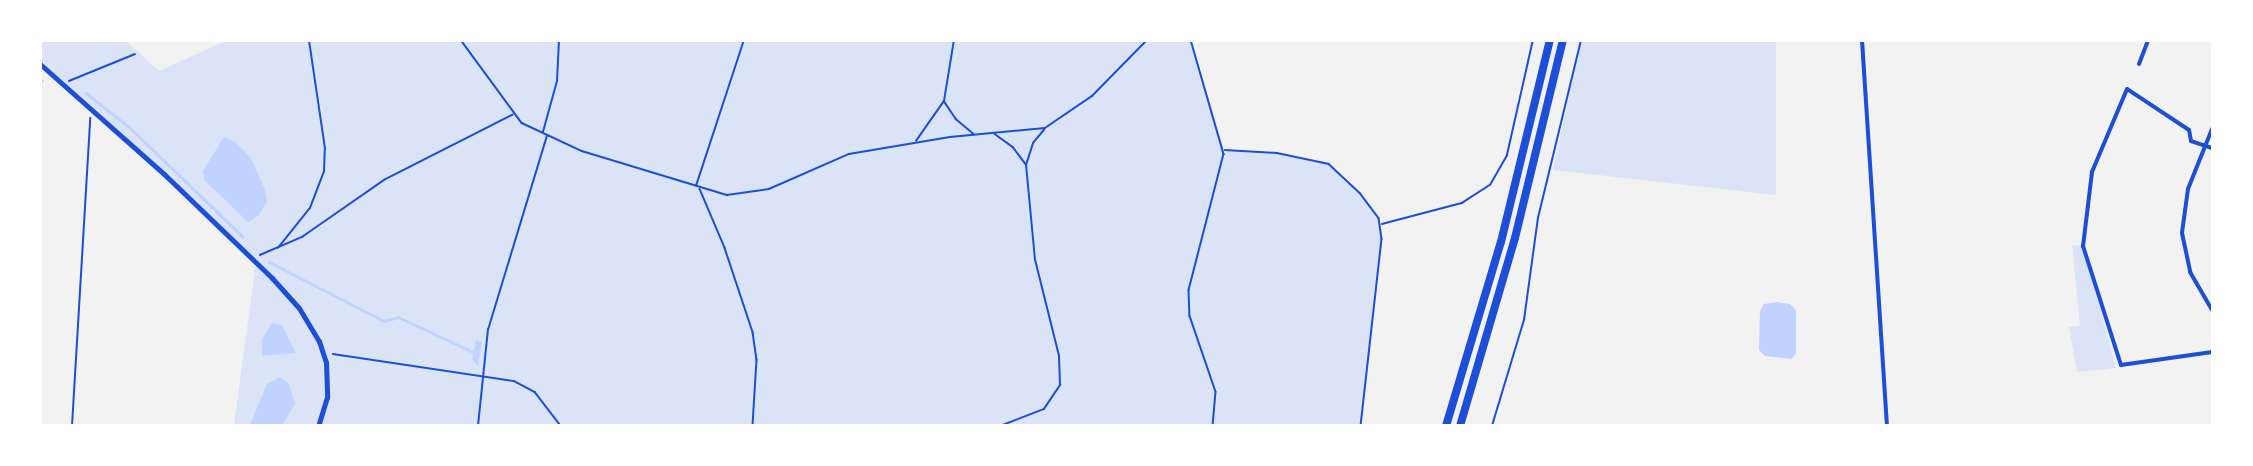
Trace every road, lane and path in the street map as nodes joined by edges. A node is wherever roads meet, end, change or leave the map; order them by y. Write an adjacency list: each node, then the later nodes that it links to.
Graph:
1 (309, 40): 35 (path)
2 (461, 40): 20 (path)
3 (559, 40): 23 (path)
4 (744, 40): 32 (path)
5 (954, 40): 18 (path)
6 (1147, 40): 21 (path)
7 (1191, 40): 30 (path)
8 (1533, 40): 34 (path)
9 (1550, 40): 49 (highway)
10 (1563, 40): 50 (highway)
11 (1581, 40): 51 (path)
12 (1862, 40): 52 (street)
13 (2148, 40): 16 (street)
14 (135, 54): 17 (path)
15 (40, 64): 17 (street)
16 (2139, 64)
17 (63, 83): 19 (street)
18 (944, 101): 26 (path); 27 (path)
19 (94, 110): 36 (street); 41 (path)
20 (513, 115): 23 (path); 35 (path)
21 (1045, 128): 25 (path); 31 (path)
22 (2212, 129): 28 (street)
23 (542, 132): 24 (path)
24 (547, 134): 32 (path); 40 (path)
25 (994, 134): 26 (path); 31 (path)
26 (975, 135): 27 (path)
27 (916, 142): 33 (path)
28 (2205, 147): 29 (street); 37 (street); 39 (street)
29 (2212, 148)
30 (1224, 150): 34 (path); 47 (path)
31 (1026, 165): 46 (path)
32 (696, 186): 33 (path)
33 (700, 188): 45 (path)
34 (1382, 224): 48 (path)
35 (278, 248): 36 (path)
36 (252, 258): 38 (street)
37 (2212, 310)
38 (323, 352): 40 (path); 42 (street)
39 (2212, 352)
40 (481, 378): 43 (path); 44 (path)
41 (72, 426)
42 (318, 426)
43 (478, 426)
44 (561, 426)
45 (753, 426)
46 (1000, 426)
47 (1213, 426)
48 (1361, 426)
49 (1446, 426)
50 (1460, 426)
51 (1492, 426)
52 (1887, 426)

